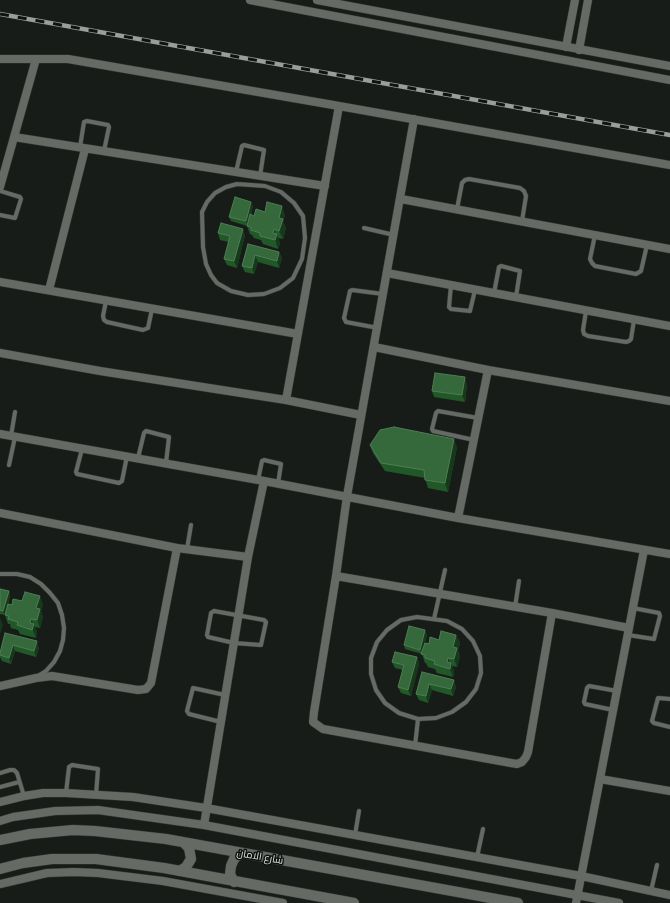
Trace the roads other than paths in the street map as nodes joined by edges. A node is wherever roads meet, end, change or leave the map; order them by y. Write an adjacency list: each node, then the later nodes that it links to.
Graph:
1 (250, 0): 10 (street)
2 (317, 0): 5 (street)
3 (575, 0): 5 (street)
4 (588, 0): 6 (street)
5 (566, 47): 6 (street)
6 (580, 50): 7 (street)
7 (590, 52): 10 (street); 11 (street)
8 (0, 59): 9 (street)
9 (36, 59): 13 (street); 15 (street)
10 (587, 65): 12 (street)
11 (670, 66)
12 (670, 80)
13 (340, 106): 14 (street); 24 (street)
14 (414, 119): 18 (street); 26 (street)
15 (14, 137): 16 (street); 23 (street)
16 (82, 148): 17 (street); 17 (lane); 40 (street)
17 (104, 151): 19 (street)
18 (670, 165)
19 (236, 172): 20 (street); 21 (lane)
20 (251, 175): 21 (street); 22 (lane)
21 (260, 176): 24 (street)
22 (249, 185): 35 (lane); 35 (lane)
23 (0, 186)
24 (325, 186): 36 (street)
25 (0, 191): 28 (lane)
26 (401, 198): 27 (street); 31 (street)
27 (457, 209): 29 (street); 29 (lane)
28 (0, 216)
29 (522, 221): 32 (street)
30 (364, 228): 31 (lane)
31 (394, 235): 37 (street)
32 (595, 235): 33 (street); 33 (lane)
33 (647, 245): 34 (street)
34 (670, 249)
35 (303, 250): 36 (lane)
36 (313, 251): 51 (street)
37 (387, 273): 39 (street); 43 (street)
38 (0, 282): 40 (street)
39 (451, 285): 41 (street); 41 (lane)
40 (49, 290): 45 (street)
41 (475, 290): 42 (street)
42 (494, 293): 44 (street); 44 (lane)
43 (384, 294): 50 (street); 50 (lane)
44 (516, 297): 47 (street)
45 (107, 300): 46 (street); 46 (lane)
46 (152, 308): 51 (street)
47 (586, 310): 48 (street); 48 (lane)
48 (634, 320): 49 (street)
49 (670, 326)
50 (378, 328): 52 (street)
51 (298, 334): 55 (street)
52 (374, 347): 54 (street); 58 (street)
53 (0, 353): 55 (street)
54 (488, 370): 56 (street); 59 (street)
55 (286, 400): 58 (street)
56 (670, 401)
57 (15, 412): 61 (lane)
58 (361, 415): 70 (street)
59 (478, 418): 62 (street); 62 (lane)
60 (0, 434): 61 (street)
61 (13, 436): 63 (street); 67 (lane)
62 (474, 440): 72 (street)
63 (82, 448): 64 (street); 64 (lane)
64 (127, 456): 65 (street)
65 (138, 458): 66 (street); 66 (lane)
66 (166, 463): 68 (street)
67 (9, 465)
68 (261, 480): 69 (street); 69 (lane); 78 (street)
69 (278, 484): 70 (street)
70 (347, 496): 72 (street); 81 (street)
71 (0, 513): 74 (street)
72 (458, 518): 76 (street)
73 (191, 526): 75 (lane)
74 (177, 548): 75 (street); 91 (street)
75 (187, 549): 78 (street)
76 (644, 550): 77 (street); 85 (street)
77 (670, 554)
78 (248, 558): 87 (street)
79 (445, 570): 83 (lane)
80 (0, 574): 91 (lane)
81 (336, 576): 83 (street); 100 (street)
82 (519, 581): 84 (lane)
83 (440, 594): 84 (street); 88 (lane)
84 (515, 607): 86 (street)
85 (633, 608): 89 (street); 89 (lane)
86 (552, 613): 89 (street); 100 (street)
87 (239, 615): 90 (street); 90 (lane); 90 (lane)
88 (434, 619): 97 (lane); 97 (lane)
89 (628, 632): 93 (street)
90 (234, 643): 94 (street)
91 (36, 678): 92 (street)
92 (1, 685)
93 (617, 692): 96 (street); 96 (lane)
94 (225, 695): 98 (street); 98 (lane)
95 (670, 699): 99 (lane)
96 (613, 710): 102 (street)
97 (418, 719): 100 (lane)
98 (221, 722): 110 (street)
99 (670, 727)
100 (415, 746)
101 (0, 773): 103 (lane)
102 (600, 779): 105 (street); 123 (street)
103 (19, 782): 104 (lane); 108 (lane)
104 (0, 787)
105 (670, 791)
106 (66, 793): 107 (street); 107 (lane); 108 (street)
107 (96, 794): 110 (street)
108 (24, 796): 109 (street)
109 (0, 802)
110 (206, 808): 113 (street); 115 (street)
111 (359, 811): 115 (lane)
112 (0, 821): 113 (street)
113 (204, 825): 128 (street)
114 (483, 829): 119 (lane)
115 (355, 835): 119 (street)
116 (0, 840): 117 (street, شارع الامان)
117 (184, 843): 118 (street, شارع الامان); 122 (street)
118 (240, 854): 124 (street); 131 (street, شارع الامان)
119 (477, 858): 123 (street)
120 (657, 865): 126 (lane)
121 (0, 869): 122 (street)
122 (179, 871): 124 (street)
123 (581, 876): 126 (street); 128 (street)
124 (234, 882): 130 (street)
125 (0, 884): 129 (street)
126 (651, 891): 127 (street)
127 (670, 895)
128 (576, 899): 132 (street)
129 (283, 903)
130 (354, 903)
131 (518, 903)
132 (619, 903)

